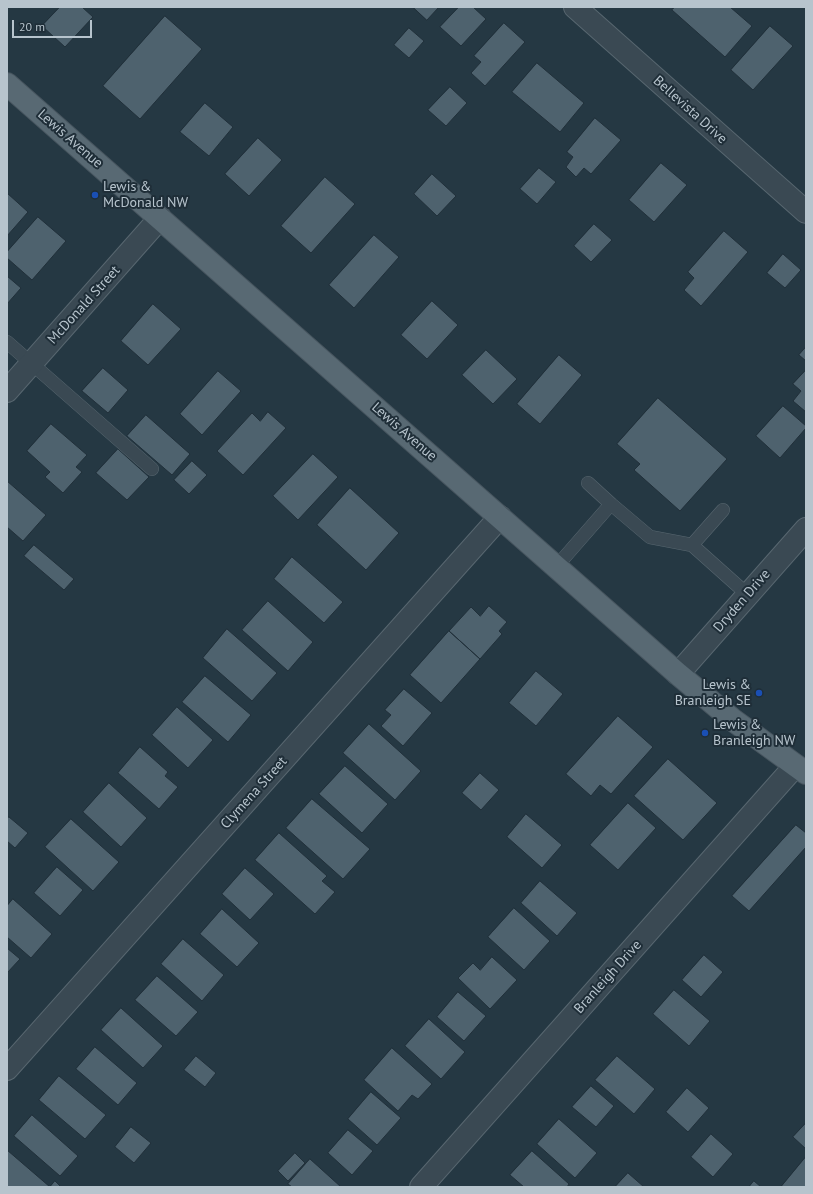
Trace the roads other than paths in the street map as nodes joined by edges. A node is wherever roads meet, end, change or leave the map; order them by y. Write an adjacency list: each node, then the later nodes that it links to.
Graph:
1 (575, 7): 3 (street, Bellevista Drive)
2 (7, 84): 4 (main road, Lewis Avenue)
3 (806, 212)
4 (160, 218): 6 (street, McDonald Street); 12 (main road, Lewis Avenue)
5 (7, 342): 6 (lane)
6 (32, 363): 7 (street, McDonald Street); 8 (lane)
7 (7, 391)
8 (152, 470)
9 (588, 483): 10 (lane)
10 (611, 504): 14 (lane); 15 (lane)
11 (723, 510): 14 (lane)
12 (500, 517): 15 (main road, Lewis Avenue); 19 (street, Clymena Street)
13 (806, 529): 16 (street, Dryden Drive)
14 (692, 545): 16 (lane)
15 (556, 567): 17 (main road, Lewis Avenue)
16 (748, 595): 17 (street, Dryden Drive)
17 (678, 674): 18 (main road, Lewis Avenue)
18 (800, 770): 20 (street, Branleigh Drive)
19 (7, 1069)
20 (421, 1187)

